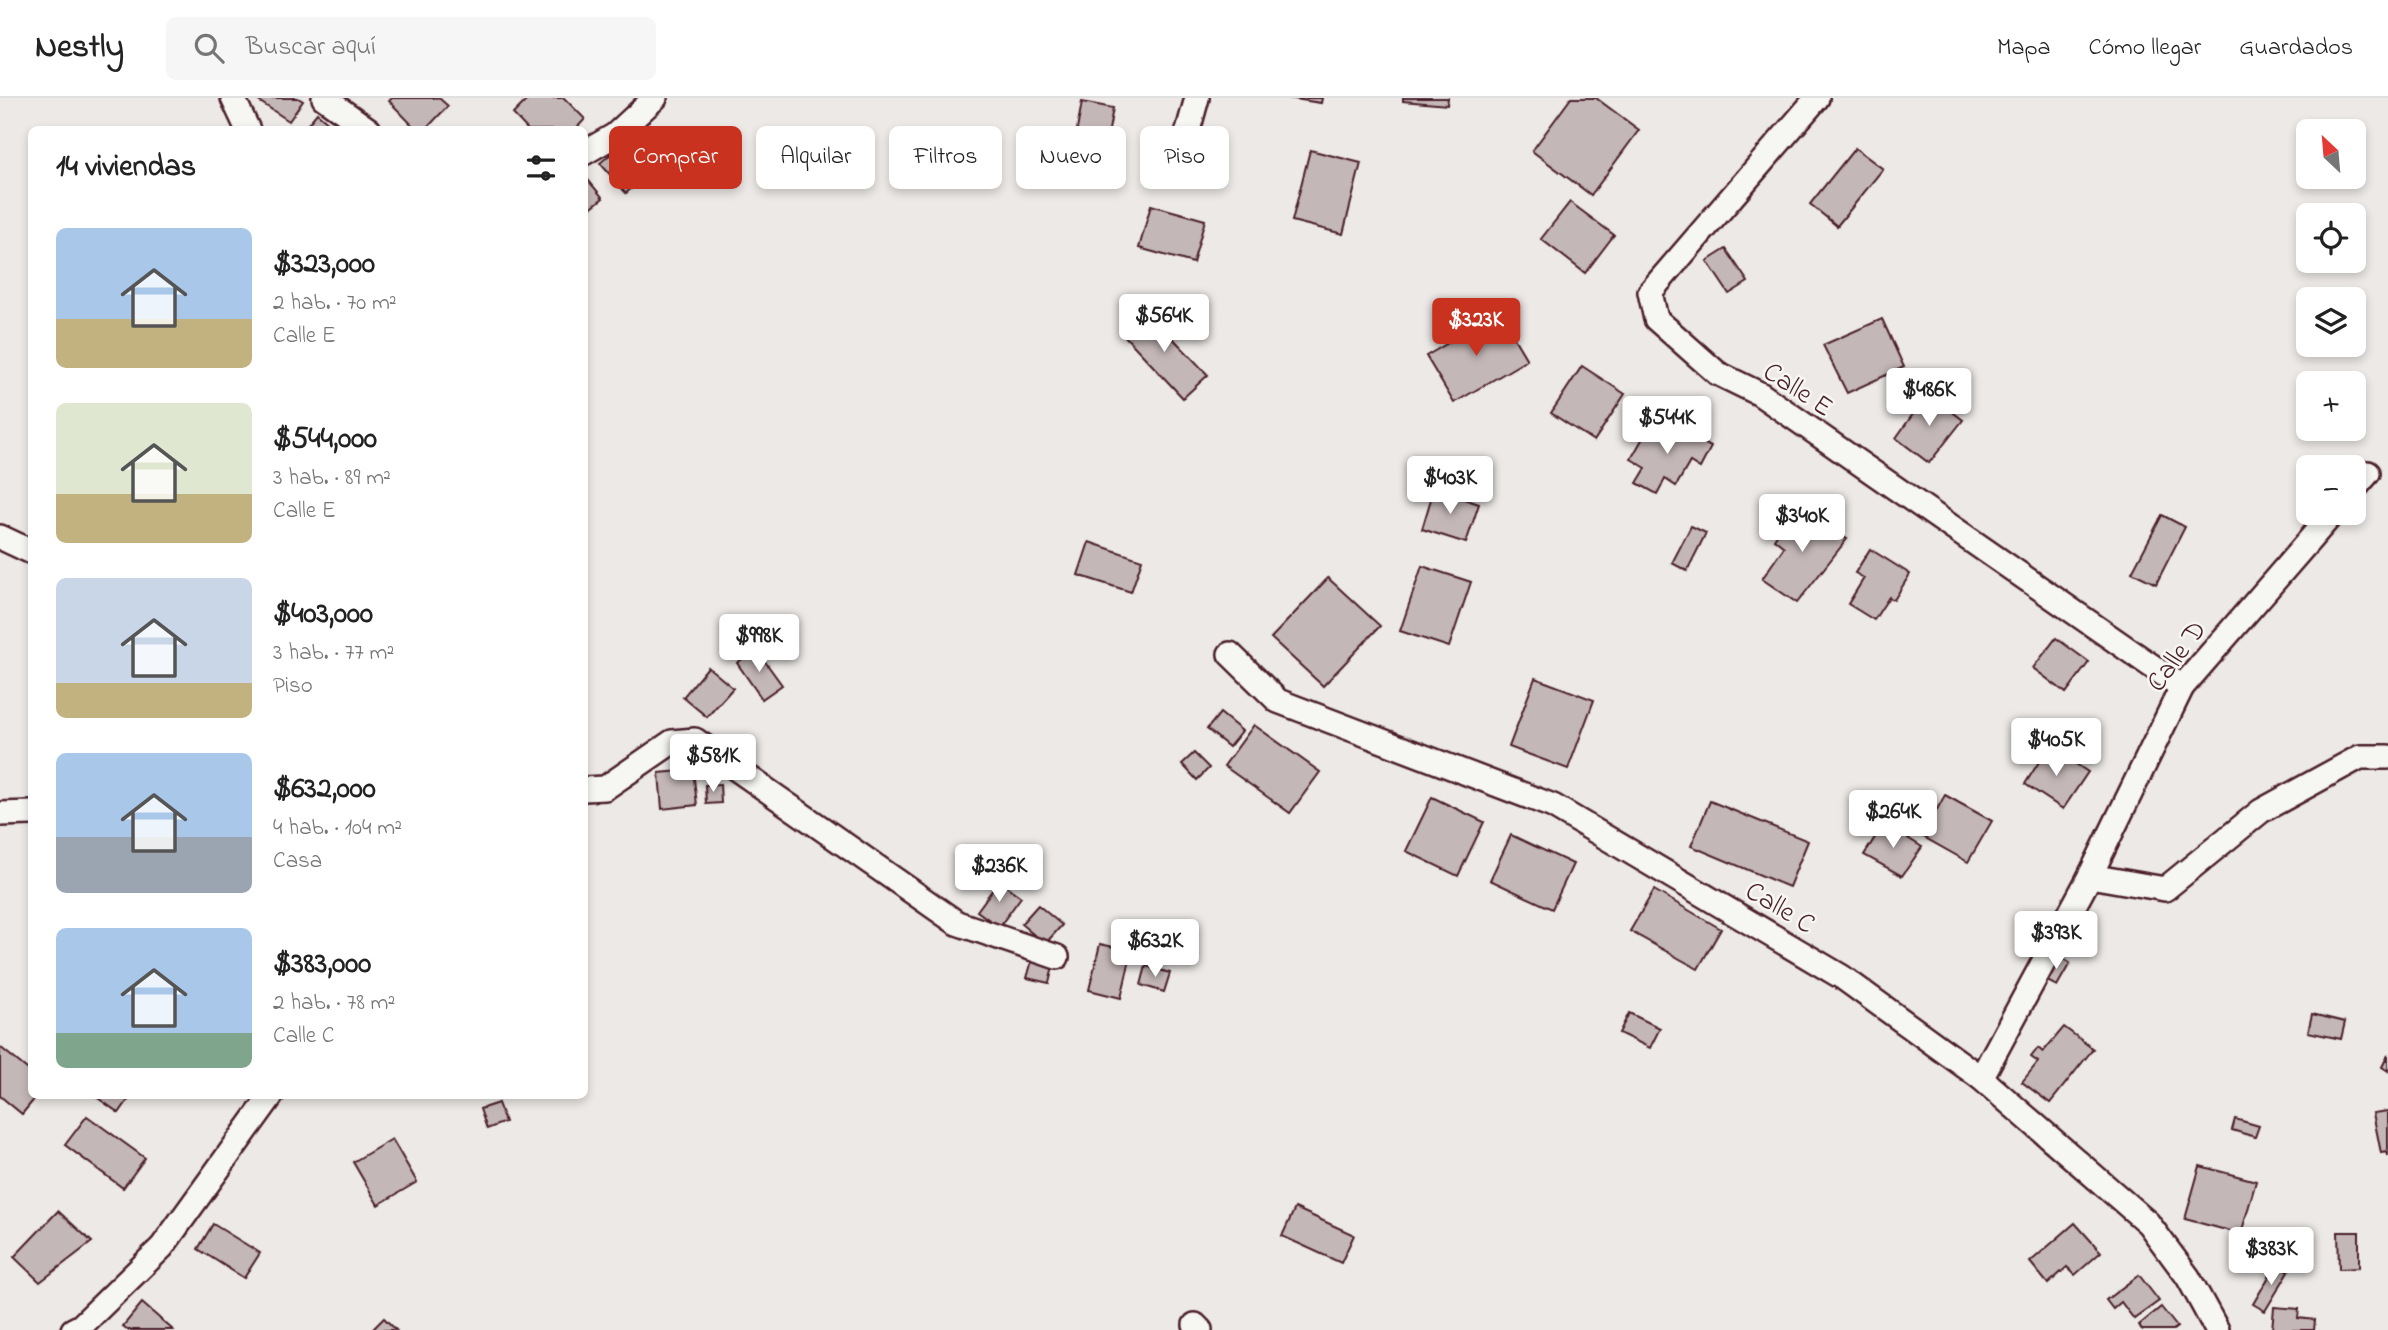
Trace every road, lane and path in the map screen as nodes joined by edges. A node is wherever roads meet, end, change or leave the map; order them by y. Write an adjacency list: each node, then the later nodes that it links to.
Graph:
1 (233, 98): 6 (street)
2 (324, 98): 7 (street)
3 (655, 98): 9 (street)
4 (1197, 98): 8 (street)
5 (1817, 98): 14 (street, Calle E)
6 (246, 126)
7 (363, 126)
8 (1189, 126)
9 (588, 151)
10 (2323, 525): 14 (street, Calle D)
11 (0, 537): 12 (street)
12 (28, 550)
13 (1230, 653): 21 (street, Calle C)
14 (2182, 687): 19 (street, Calle D)
15 (2388, 757): 19 (street)
16 (588, 789): 20 (street)
17 (28, 813): 18 (street)
18 (0, 814)
19 (2090, 876): 21 (street, Calle D)
20 (1057, 957)
21 (1981, 1079): 24 (street, Calle C)
22 (269, 1099): 23 (street)
23 (81, 1329)
24 (2217, 1330)

